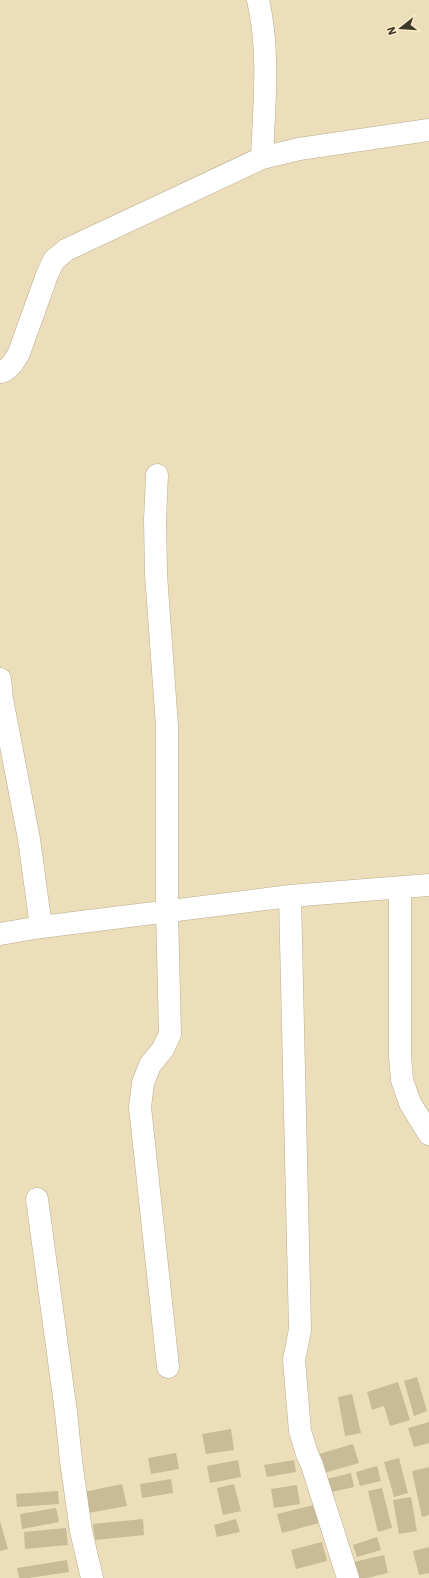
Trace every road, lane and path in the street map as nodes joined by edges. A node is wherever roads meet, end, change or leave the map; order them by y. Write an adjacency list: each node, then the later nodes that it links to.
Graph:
1 (258, 0): 3 (street)
2 (429, 130): 3 (street)
3 (262, 158): 4 (street)
4 (0, 372)
5 (157, 474): 10 (street)
6 (0, 679): 11 (street)
7 (429, 885): 8 (street)
8 (400, 888): 9 (street); 13 (street)
9 (290, 896): 10 (street); 17 (street)
10 (167, 912): 11 (street); 15 (street)
11 (41, 927): 12 (street)
12 (0, 934)
13 (429, 1134)
14 (37, 1200): 16 (street)
15 (168, 1367)
16 (92, 1578)
17 (348, 1578)

